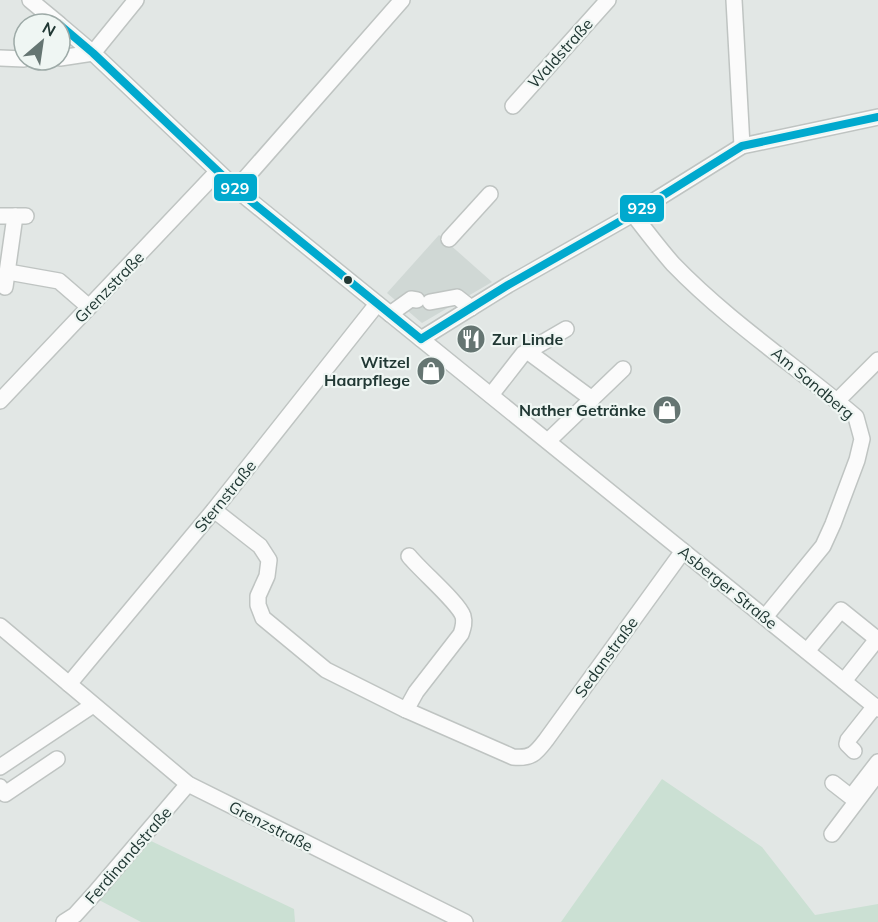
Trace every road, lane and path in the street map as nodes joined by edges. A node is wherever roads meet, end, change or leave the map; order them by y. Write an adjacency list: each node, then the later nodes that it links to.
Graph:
1 (30, 0): 6 (street, Asberger Straße)
2 (136, 0): 8 (street)
3 (402, 0): 14 (street)
4 (608, 0): 10 (street, Waldstraße)
5 (734, 0): 12 (street)
6 (44, 12)
7 (72, 36): 8 (street, Asberger Straße)
8 (93, 53): 9 (street); 13 (street, Asberger Straße)
9 (72, 56)
10 (513, 106)
11 (878, 117): 12 (street)
12 (742, 146): 16 (street)
13 (217, 172): 14 (street, Asberger Straße); 22 (street, Grenzstraße)
14 (239, 192): 21 (street, Asberger Straße)
15 (490, 194): 18 (street)
16 (633, 214): 23 (street); 33 (street, Am Sandberg)
17 (14, 216): 20 (street)
18 (449, 239)
19 (14, 273): 22 (street)
20 (5, 287)
21 (377, 304): 24 (street, Asberger Straße); 35 (street, Sternstraße)
22 (89, 307): 32 (street, Grenzstraße)
23 (471, 308): 24 (street); 26 (street)
24 (390, 314): 26 (street, Asberger Straße)
25 (566, 329): 27 (street)
26 (421, 339): 30 (street, Asberger Straße)
27 (527, 351): 30 (street); 31 (street)
28 (878, 360): 33 (street)
29 (623, 369): 31 (street)
30 (491, 395): 34 (street, Asberger Straße)
31 (592, 399): 34 (street)
32 (0, 401)
33 (837, 401): 38 (street, Am Sandberg)
34 (548, 441): 36 (street, Asberger Straße)
35 (214, 510): 43 (street, Sternstraße); 46 (street)
36 (683, 551): 38 (street, Asberger Straße); 46 (street, Sedanstraße)
37 (409, 556): 46 (street)
38 (765, 617): 41 (street, Asberger Straße)
39 (0, 626): 43 (street, Grenzstraße)
40 (878, 639): 41 (street); 42 (street)
41 (807, 651): 42 (street, Asberger Straße)
42 (844, 681): 45 (street, Asberger Straße)
43 (69, 684): 44 (street, Grenzstraße)
44 (93, 705): 50 (street); 53 (street, Grenzstraße)
45 (876, 707): 47 (street)
46 (406, 710)
47 (854, 751)
48 (57, 759): 54 (street)
49 (878, 762): 52 (street)
50 (0, 767)
51 (878, 773): 55 (street)
52 (833, 783)
53 (188, 784): 56 (street, Ferdinandstraße); 57 (street, Grenzstraße)
54 (3, 790)
55 (832, 834)
56 (64, 922)
57 (465, 922)

